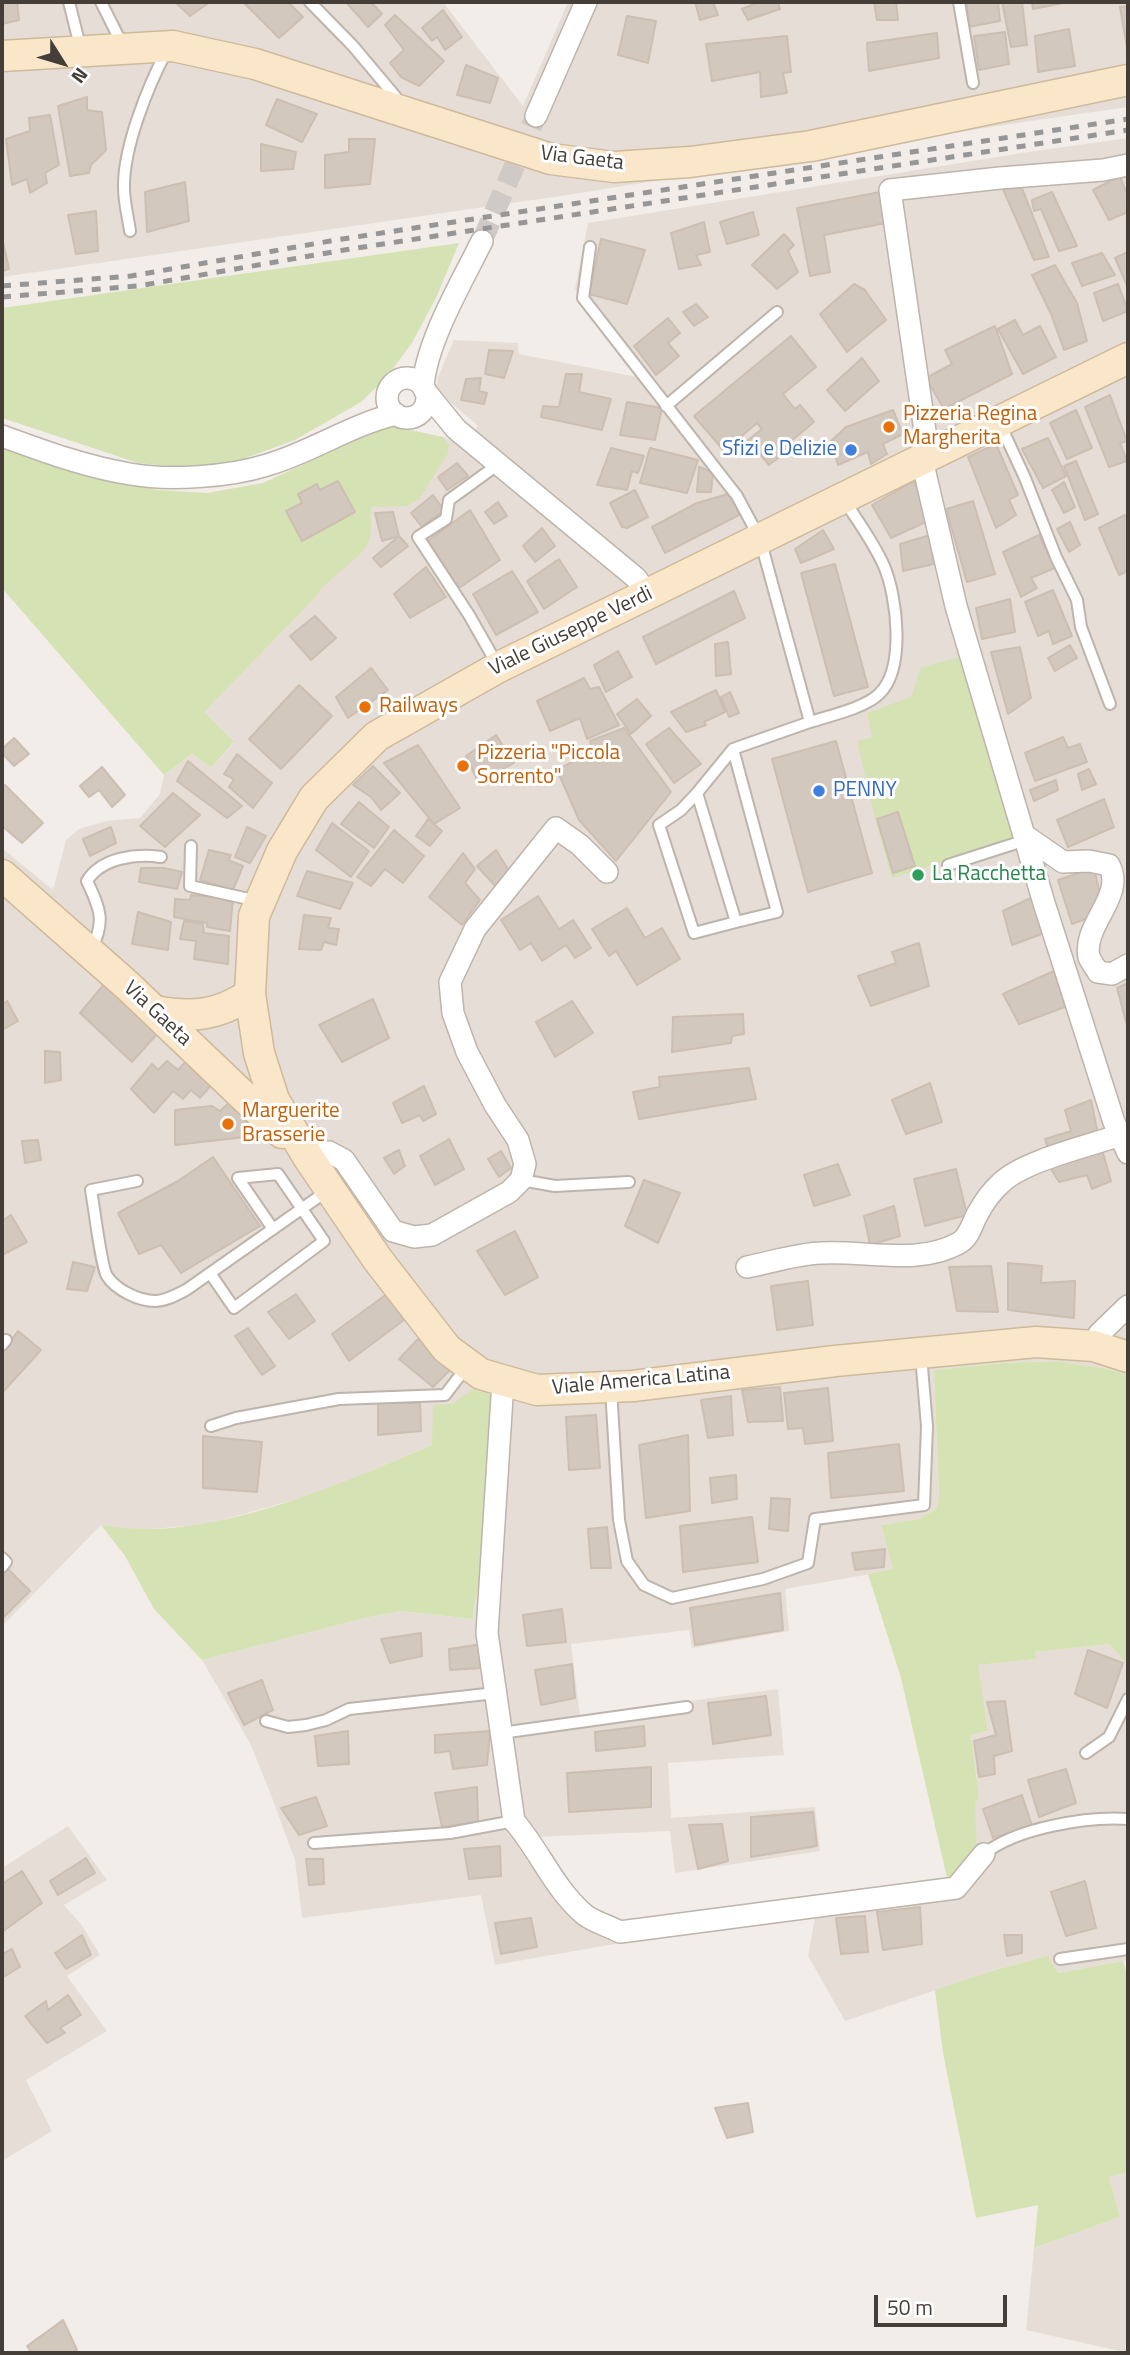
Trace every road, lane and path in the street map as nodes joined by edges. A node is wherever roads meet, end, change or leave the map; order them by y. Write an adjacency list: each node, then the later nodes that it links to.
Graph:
1 (69, 2): 8 (lane)
2 (101, 2): 7 (lane)
3 (310, 2): 12 (lane)
4 (586, 2): 13 (street)
5 (959, 2): 11 (lane)
6 (169, 46): 7 (main road, Via Gaeta); 12 (main road, Via Gaeta); 15 (lane)
7 (124, 48): 8 (main road, Via Gaeta)
8 (81, 50): 9 (main road, Via Gaeta)
9 (2, 56)
10 (1128, 80): 12 (main road, Via Gaeta)
11 (973, 83)
12 (404, 111)
13 (536, 116)
14 (1128, 165): 29 (street)
15 (130, 231)
16 (482, 241): 19 (street)
17 (590, 247): 23 (lane)
18 (777, 312): 23 (lane)
19 (436, 337): 21 (street); 22 (street)
20 (1128, 358): 25 (main road, Viale Giuseppe Verdi)
21 (394, 386): 22 (street); 24 (street); 26 (street)
22 (424, 389): 24 (street); 27 (street)
23 (666, 406): 32 (lane)
24 (402, 416): 26 (street); 27 (street)
25 (1000, 423): 29 (main road, Viale Giuseppe Verdi); 35 (lane)
26 (349, 429): 28 (street)
27 (456, 429): 30 (street)
28 (2, 436)
29 (922, 460): 31 (main road, Viale Giuseppe Verdi); 39 (street)
30 (500, 463): 33 (street); 34 (lane)
31 (844, 498): 32 (main road, Viale Giuseppe Verdi); 36 (lane)
32 (760, 539): 33 (main road, Viale Giuseppe Verdi); 36 (lane)
33 (647, 594): 34 (main road, Viale Giuseppe Verdi)
34 (499, 667): 45 (main road, Viale Giuseppe Verdi)
35 (1110, 704)
36 (810, 722): 37 (lane)
37 (733, 749): 38 (lane); 46 (lane)
38 (697, 793): 46 (lane); 46 (lane)
39 (1025, 837): 42 (lane); 48 (street); 53 (street)
40 (191, 846): 45 (lane)
41 (161, 858): 47 (lane)
42 (948, 865)
43 (607, 872): 55 (street)
44 (2, 875): 47 (main road, Via Gaeta)
45 (261, 901): 49 (main road, Viale Giuseppe Verdi)
46 (736, 922)
47 (90, 952): 50 (main road, Via Gaeta)
48 (1128, 965)
49 (250, 994): 50 (main road); 51 (main road, Viale America Latina)
50 (155, 1011): 52 (main road, Via Gaeta)
51 (259, 1053): 52 (main road); 54 (main road, Viale America Latina)
52 (213, 1066): 54 (main road, Via Gaeta)
53 (1125, 1139): 61 (street)
54 (308, 1157): 55 (street); 58 (main road, Viale America Latina)
55 (521, 1180): 57 (lane)
56 (137, 1181): 62 (lane)
57 (629, 1182)
58 (330, 1189): 59 (lane); 67 (main road, Viale America Latina)
59 (301, 1209): 60 (lane); 60 (lane); 62 (lane)
60 (273, 1229): 62 (lane)
61 (747, 1267)
62 (210, 1273)
63 (1128, 1306): 64 (street)
64 (1094, 1346): 65 (main road, Viale America Latina); 66 (main road, Viale America Latina)
65 (920, 1353): 69 (main road, Viale America Latina); 69 (lane)
66 (1128, 1357)
67 (468, 1365): 68 (main road, Viale America Latina); 70 (lane)
68 (503, 1381): 69 (main road, Viale America Latina); 73 (street)
69 (611, 1387)
70 (211, 1426)
71 (2, 1558): 72 (lane)
72 (2, 1567)
73 (496, 1693): 76 (lane); 77 (street)
74 (1128, 1699): 78 (lane)
75 (687, 1707): 77 (lane)
76 (267, 1721)
77 (501, 1733): 80 (street)
78 (1086, 1753)
79 (1128, 1819): 82 (lane)
80 (514, 1821): 81 (lane); 82 (street)
81 (314, 1843)
82 (984, 1854)
83 (1128, 1950): 84 (lane)
84 (1060, 1959)

